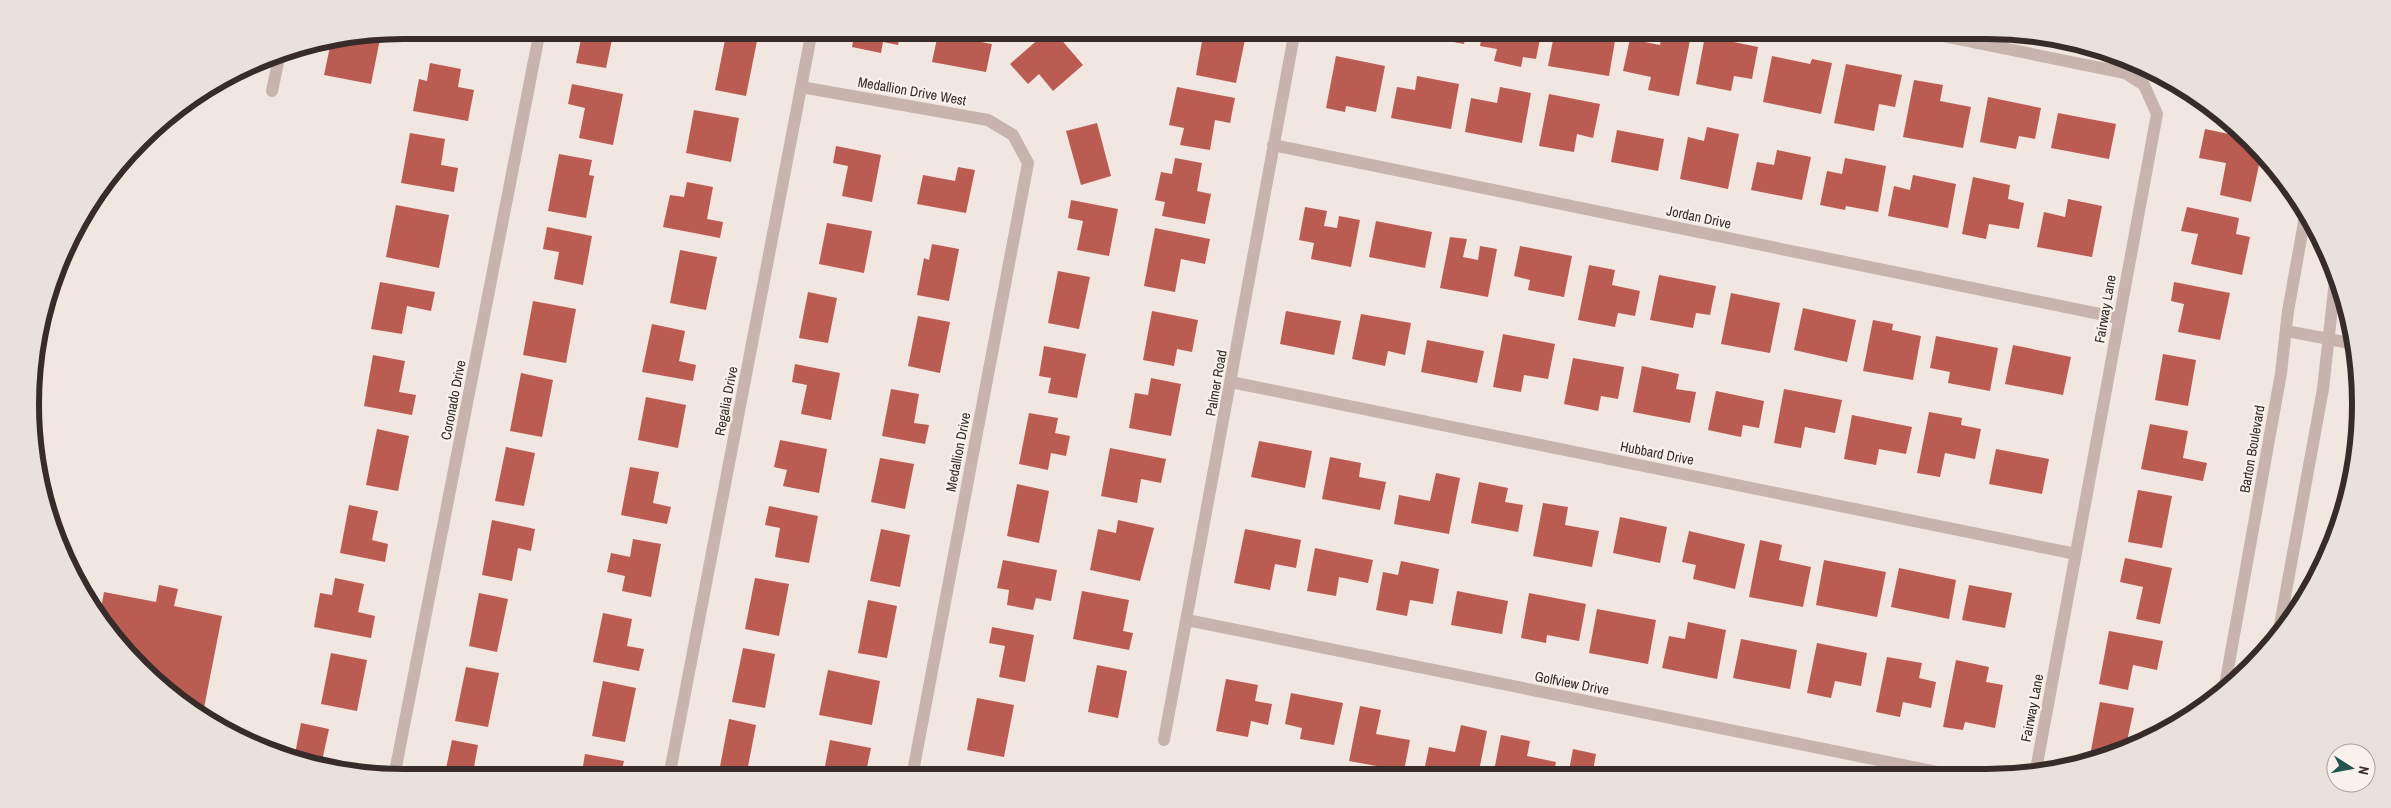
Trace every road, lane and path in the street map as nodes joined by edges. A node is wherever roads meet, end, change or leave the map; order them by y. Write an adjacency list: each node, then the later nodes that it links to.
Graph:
1 (538, 39): 23 (street, Coronado Drive)
2 (810, 39): 6 (street, Regalia Drive)
3 (1293, 39): 9 (street, Palmer Road)
4 (1958, 39): 12 (street, Fairway Lane)
5 (278, 61): 7 (street)
6 (802, 87): 8 (street, Medallion Drive West); 24 (street, Regalia Drive)
7 (272, 91)
8 (1013, 135): 25 (street, Medallion Drive)
9 (1274, 145): 12 (street, Jordan Drive); 16 (street, Palmer Road)
10 (2304, 223): 13 (street, Barton Boulevard)
11 (2334, 290): 14 (street)
12 (2119, 318): 17 (street, Fairway Lane)
13 (2286, 331): 14 (street); 20 (street, Barton Boulevard)
14 (2328, 339): 15 (street); 19 (street)
15 (2347, 342)
16 (1231, 382): 17 (street, Hubbard Drive); 18 (street, Palmer Road)
17 (2076, 554): 22 (street, Fairway Lane)
18 (1187, 620): 21 (street, Palmer Road); 26 (street, Golfview Drive)
19 (2281, 621)
20 (2226, 681)
21 (1164, 740)
22 (2037, 766)
23 (396, 769)
24 (671, 769)
25 (914, 769)
26 (1922, 769)

